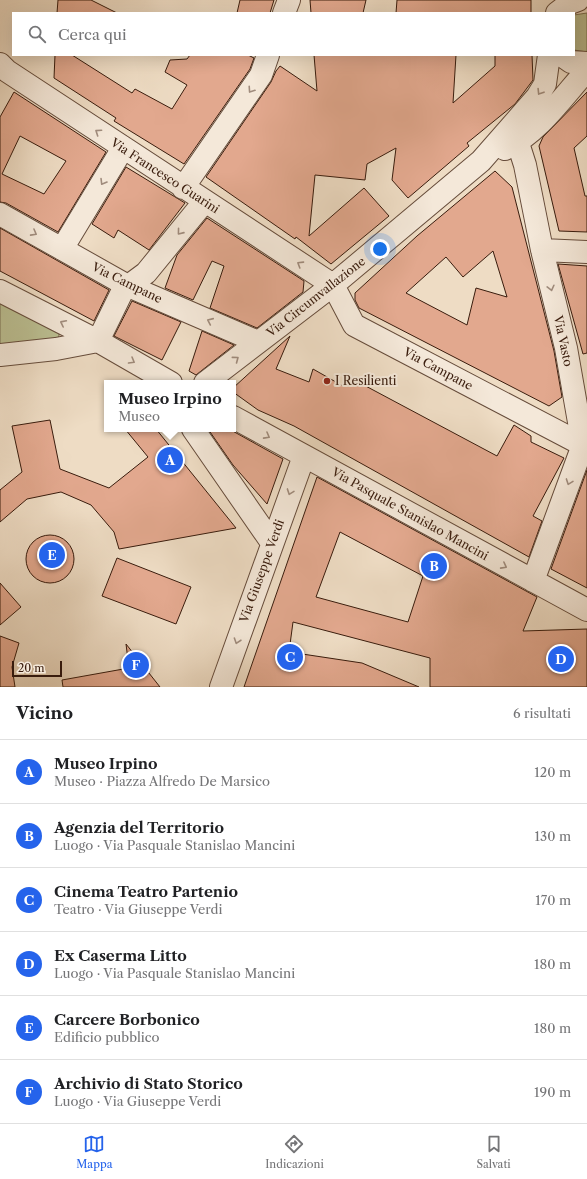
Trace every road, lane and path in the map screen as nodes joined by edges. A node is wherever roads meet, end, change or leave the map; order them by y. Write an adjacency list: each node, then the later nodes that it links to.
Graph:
1 (288, 0): 4 (street)
2 (547, 0): 5 (street)
3 (578, 0): 6 (street)
4 (284, 12)
5 (549, 12)
6 (558, 12)
7 (268, 56): 16 (street, one-way to 16)
8 (549, 56): 15 (street, Via Circumvallazione, one-way to 15)
9 (562, 56): 10 (street)
10 (587, 64)
11 (587, 70): 13 (street, Via Circumvallazione)
12 (2, 72): 14 (street, Via Francesco Guarini, one-way to 12)
13 (518, 143): 15 (street, Via Circumvallazione); 20 (street, Via Vasto)
14 (123, 148): 16 (street, Via Francesco Guarini); 19 (street, one-way to 19)
15 (481, 161): 22 (street, Via Circumvallazione)
16 (183, 188): 17 (street, Via Francesco Guarini)
17 (204, 202): 22 (street, Via Francesco Guarini, one-way to 17); 23 (street, one-way to 23)
18 (0, 214): 19 (street, Via Campane, one-way to 19)
19 (62, 249): 23 (street, Via Campane)
20 (542, 250): 21 (street); 30 (street, Via Vasto, one-way to 30)
21 (587, 252)
22 (333, 285): 26 (street, Via Circumvallazione); 32 (street, Via Campane)
23 (130, 286): 25 (street); 26 (street, Via Campane, one-way to 23)
24 (0, 291): 25 (street, one-way to 24)
25 (98, 341): 27 (street); 28 (street, one-way to 28)
26 (258, 342): 29 (street, Via Circumvallazione, one-way to 26)
27 (0, 355)
28 (162, 380)
29 (209, 380)
30 (576, 403): 32 (street); 34 (street, Via Vasto)
31 (236, 419): 35 (street, Via Pasquale Stanislao Mancini, one-way to 35)
32 (542, 424): 34 (street, Via Campane)
33 (194, 432): 36 (street)
34 (585, 446): 37 (street, Via Vasto, one-way to 37)
35 (304, 456): 36 (street, Via Giuseppe Verdi, one-way to 36); 37 (street, Via Pasquale Stanislao Mancini, one-way to 37)
36 (272, 543): 39 (street, Via Giuseppe Verdi, one-way to 39)
37 (533, 581): 38 (street, Via Pasquale Stanislao Mancini)
38 (587, 610)
39 (220, 687)

